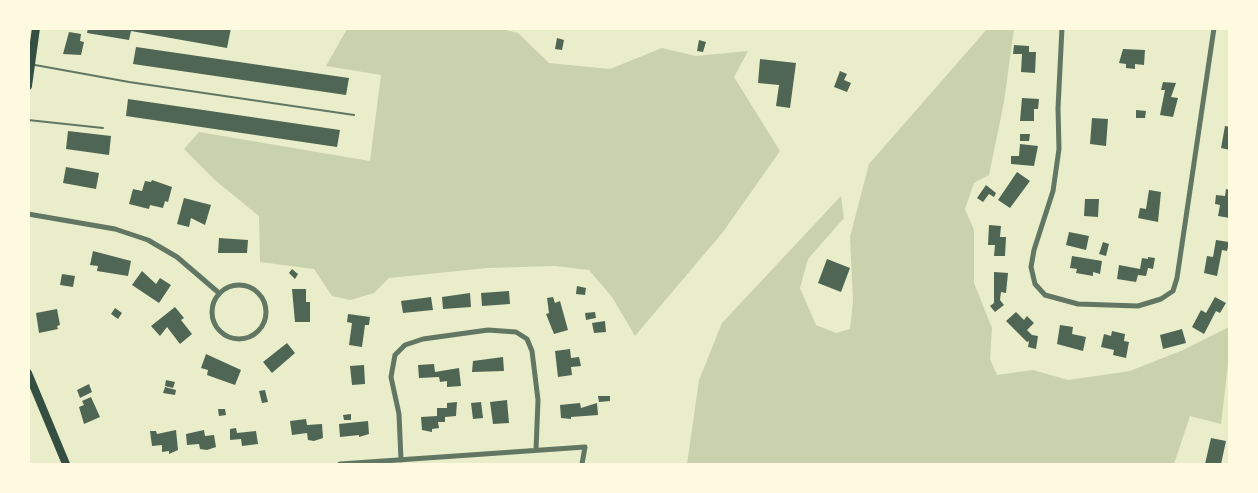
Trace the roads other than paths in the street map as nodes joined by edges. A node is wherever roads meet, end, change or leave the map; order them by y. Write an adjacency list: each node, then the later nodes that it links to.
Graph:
1 (36, 28): 4 (main road)
2 (1062, 28): 3 (street)
3 (1214, 28)
4 (32, 64): 5 (main road); 6 (lane)
5 (28, 86)
6 (354, 115)
7 (28, 120): 8 (lane)
8 (103, 128)
9 (28, 214): 10 (street)
10 (219, 293): 10 (street)
11 (28, 373): 14 (main road)
12 (536, 450): 13 (street); 13 (street); 16 (street)
13 (401, 460): 15 (street)
14 (66, 465)
15 (340, 465)
16 (582, 465)

